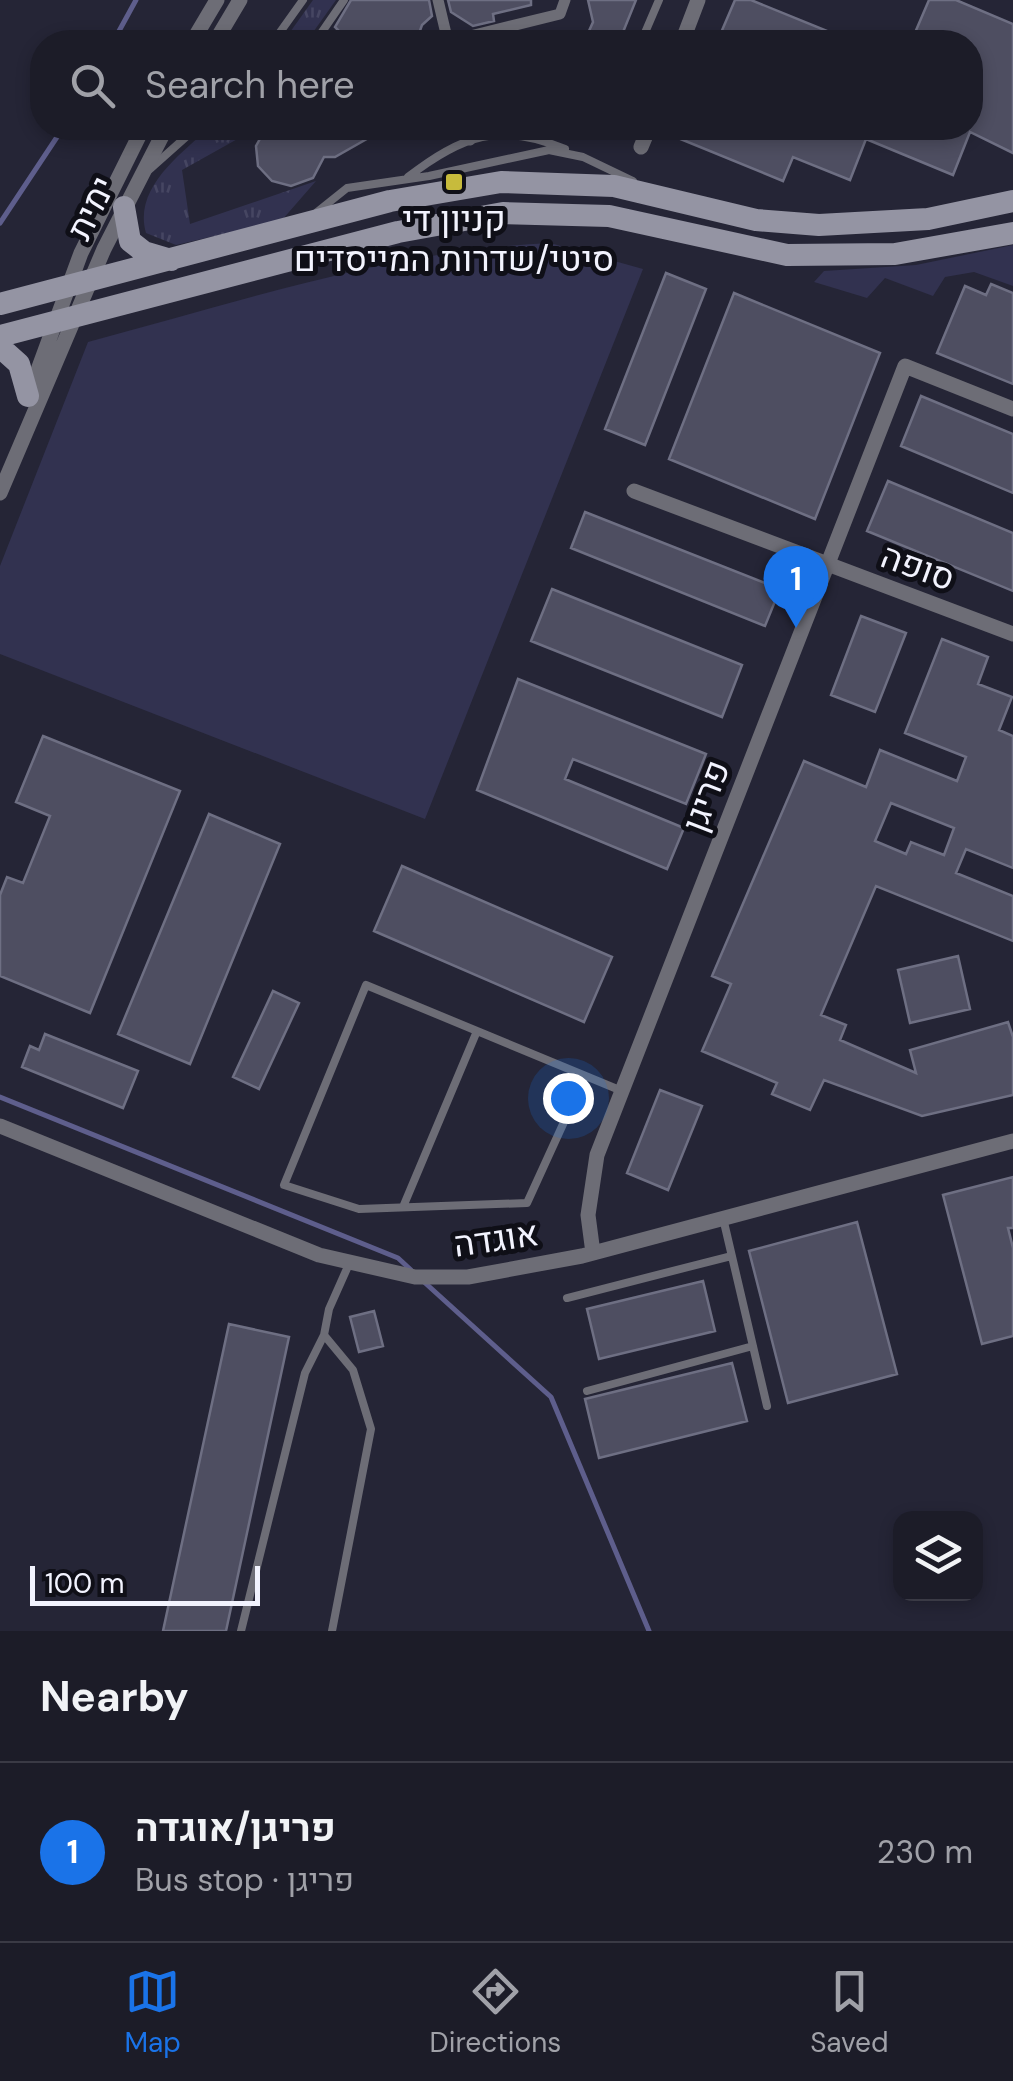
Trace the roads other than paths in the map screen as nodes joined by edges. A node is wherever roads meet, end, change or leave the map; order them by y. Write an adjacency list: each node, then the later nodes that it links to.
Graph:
1 (216, 0): 9 (street)
2 (240, 0): 10 (street)
3 (303, 0): 11 (lane)
4 (344, 0): 12 (lane)
5 (438, 0): 13 (street)
6 (565, 0): 14 (street)
7 (658, 0): 15 (lane)
8 (698, 0): 16 (street)
9 (199, 30)
10 (222, 30)
11 (282, 30)
12 (323, 30)
13 (444, 30)
14 (495, 30)
15 (646, 30)
16 (687, 30)
17 (138, 140): 31 (street, ימית)
18 (160, 140): 23 (street, ימית)
19 (182, 140): 23 (lane)
20 (458, 140): 24 (lane)
21 (537, 140): 22 (lane)
22 (583, 156): 24 (lane); 25 (lane)
23 (139, 178): 27 (street, ימית)
24 (407, 178): 28 (lane)
25 (664, 197): 26 (main road); 28 (main road)
26 (1013, 201)
27 (124, 207): 30 (main road); 31 (street, ימית)
28 (304, 226): 30 (main road)
29 (1013, 233): 33 (main road)
30 (171, 260): 31 (main road)
31 (78, 284): 32 (main road); 33 (street)
32 (0, 304)
33 (64, 320): 34 (main road); 36 (street); 38 (street)
34 (0, 336)
35 (0, 347): 36 (main road)
36 (28, 396): 38 (street)
37 (1013, 409): 41 (street, פריגן)
38 (15, 454): 40 (street)
39 (634, 491): 41 (street, סופה)
40 (0, 493)
41 (828, 566): 42 (street, סופה); 45 (street, פריגן)
42 (1013, 634)
43 (476, 1031): 44 (lane); 48 (lane); 48 (lane)
44 (586, 1076): 45 (lane); 48 (lane)
45 (622, 1091): 50 (street, פריגן)
46 (0, 1126): 52 (street, אוגדה)
47 (1013, 1141): 49 (street, אוגדה)
48 (403, 1207)
49 (722, 1218): 50 (street, אוגדה); 51 (lane)
50 (593, 1253): 52 (street, אוגדה)
51 (731, 1256): 53 (lane); 55 (lane)
52 (348, 1264): 54 (lane)
53 (567, 1298)
54 (324, 1335): 58 (lane); 59 (lane)
55 (753, 1346): 56 (lane); 57 (lane)
56 (586, 1391)
57 (768, 1406)
58 (240, 1631)
59 (332, 1631)

